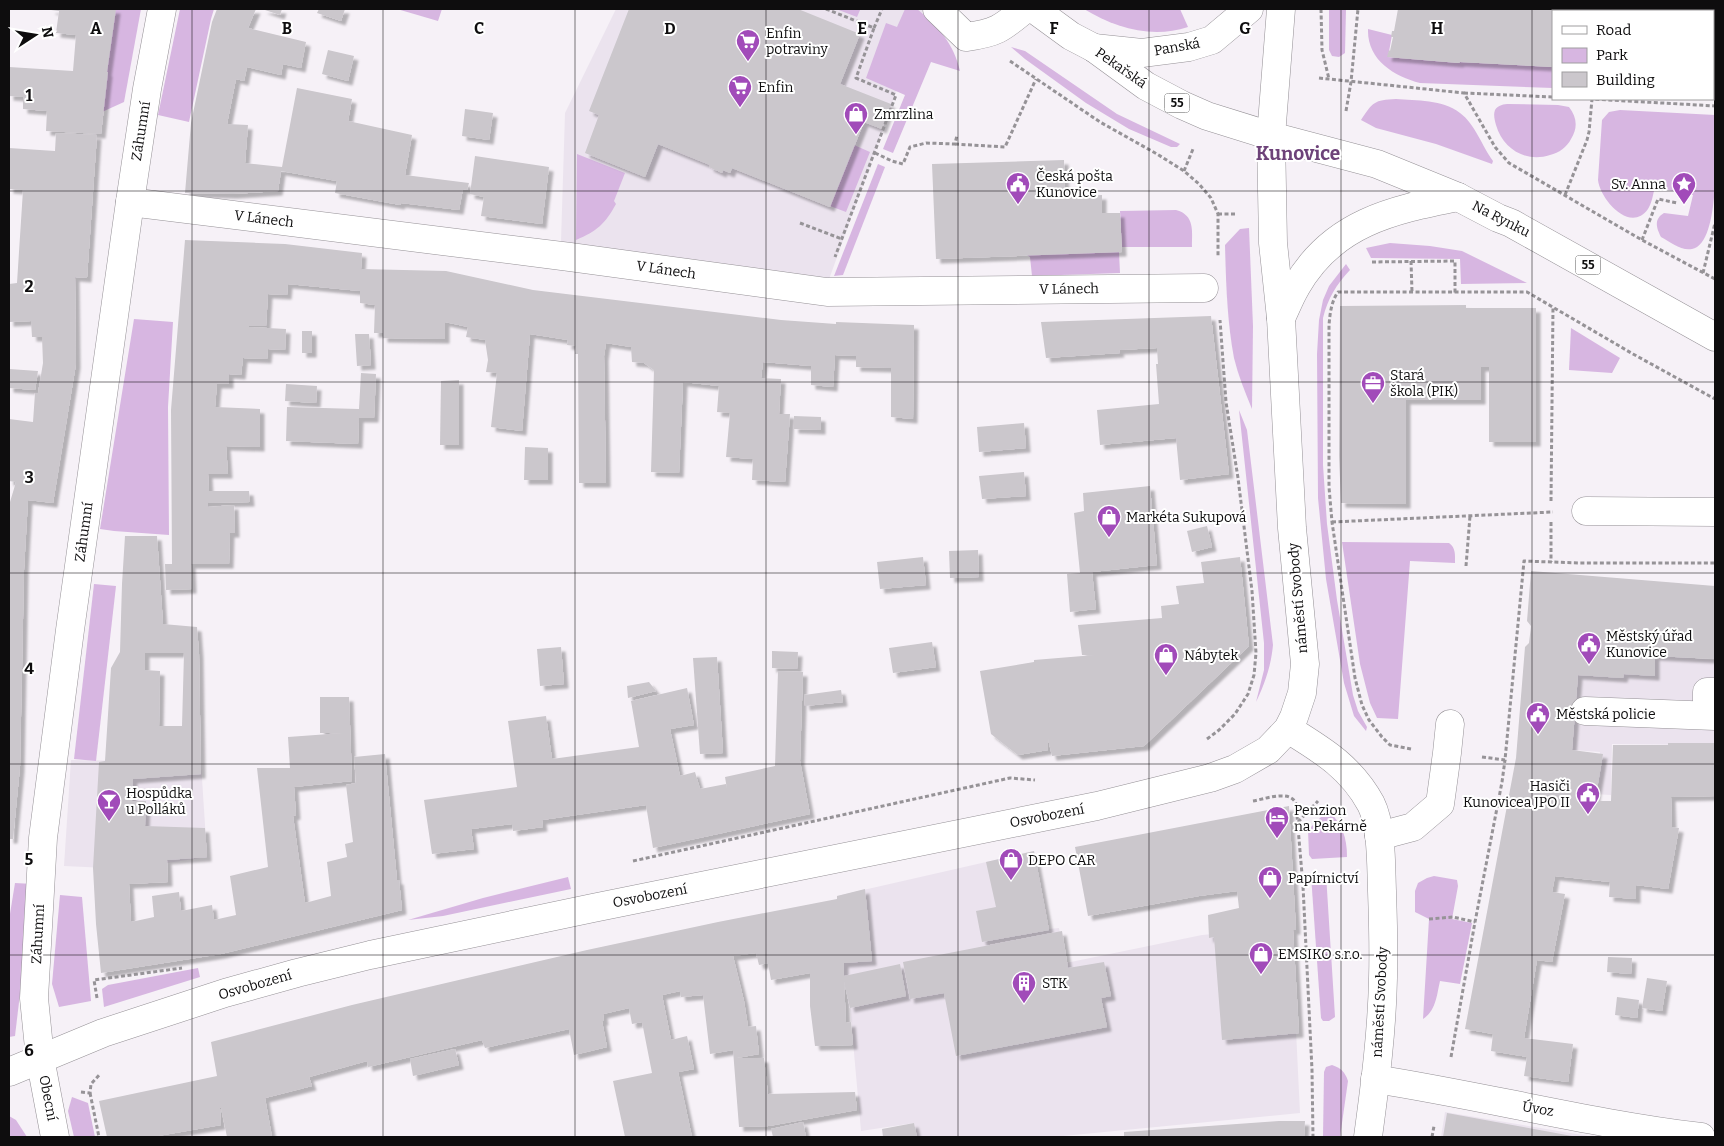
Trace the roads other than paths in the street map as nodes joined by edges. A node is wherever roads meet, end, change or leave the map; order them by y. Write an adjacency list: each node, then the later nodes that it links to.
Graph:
1 (162, 9): 10 (main road, Záhumní)
2 (937, 9): 3 (main road)
3 (1025, 9)
4 (1034, 9): 7 (main road, Pekařská / 55)
5 (1250, 9): 7 (main road, Panská)
6 (1281, 9): 8 (main road)
7 (1094, 48): 8 (main road, Pekařská / 55)
8 (1271, 136): 9 (main road, Na Rynku / 55); 12 (main road, náměstí Svobody)
9 (1458, 197): 12 (main road, náměstí Svobody); 13 (main road, Na Rynku / 55)
10 (130, 202): 11 (main road, V Lánech); 21 (main road, Záhumní)
11 (1204, 288)
12 (1281, 318): 19 (main road, náměstí Svobody)
13 (1715, 338)
14 (1586, 511): 15 (main road)
15 (1715, 512)
16 (1712, 708): 17 (main road)
17 (1585, 711)
18 (1450, 724): 20 (main road)
19 (1288, 729): 20 (main road, náměstí Svobody); 21 (main road, Osvobození)
20 (1379, 836): 23 (main road, náměstí Svobody)
21 (40, 1058): 22 (main road, Osvobození); 24 (main road, Obecní)
22 (9, 1072)
23 (1375, 1079): 25 (main road, náměstí Svobody); 26 (main road, Úvoz)
24 (56, 1137)
25 (1368, 1137)
26 (1702, 1137)

